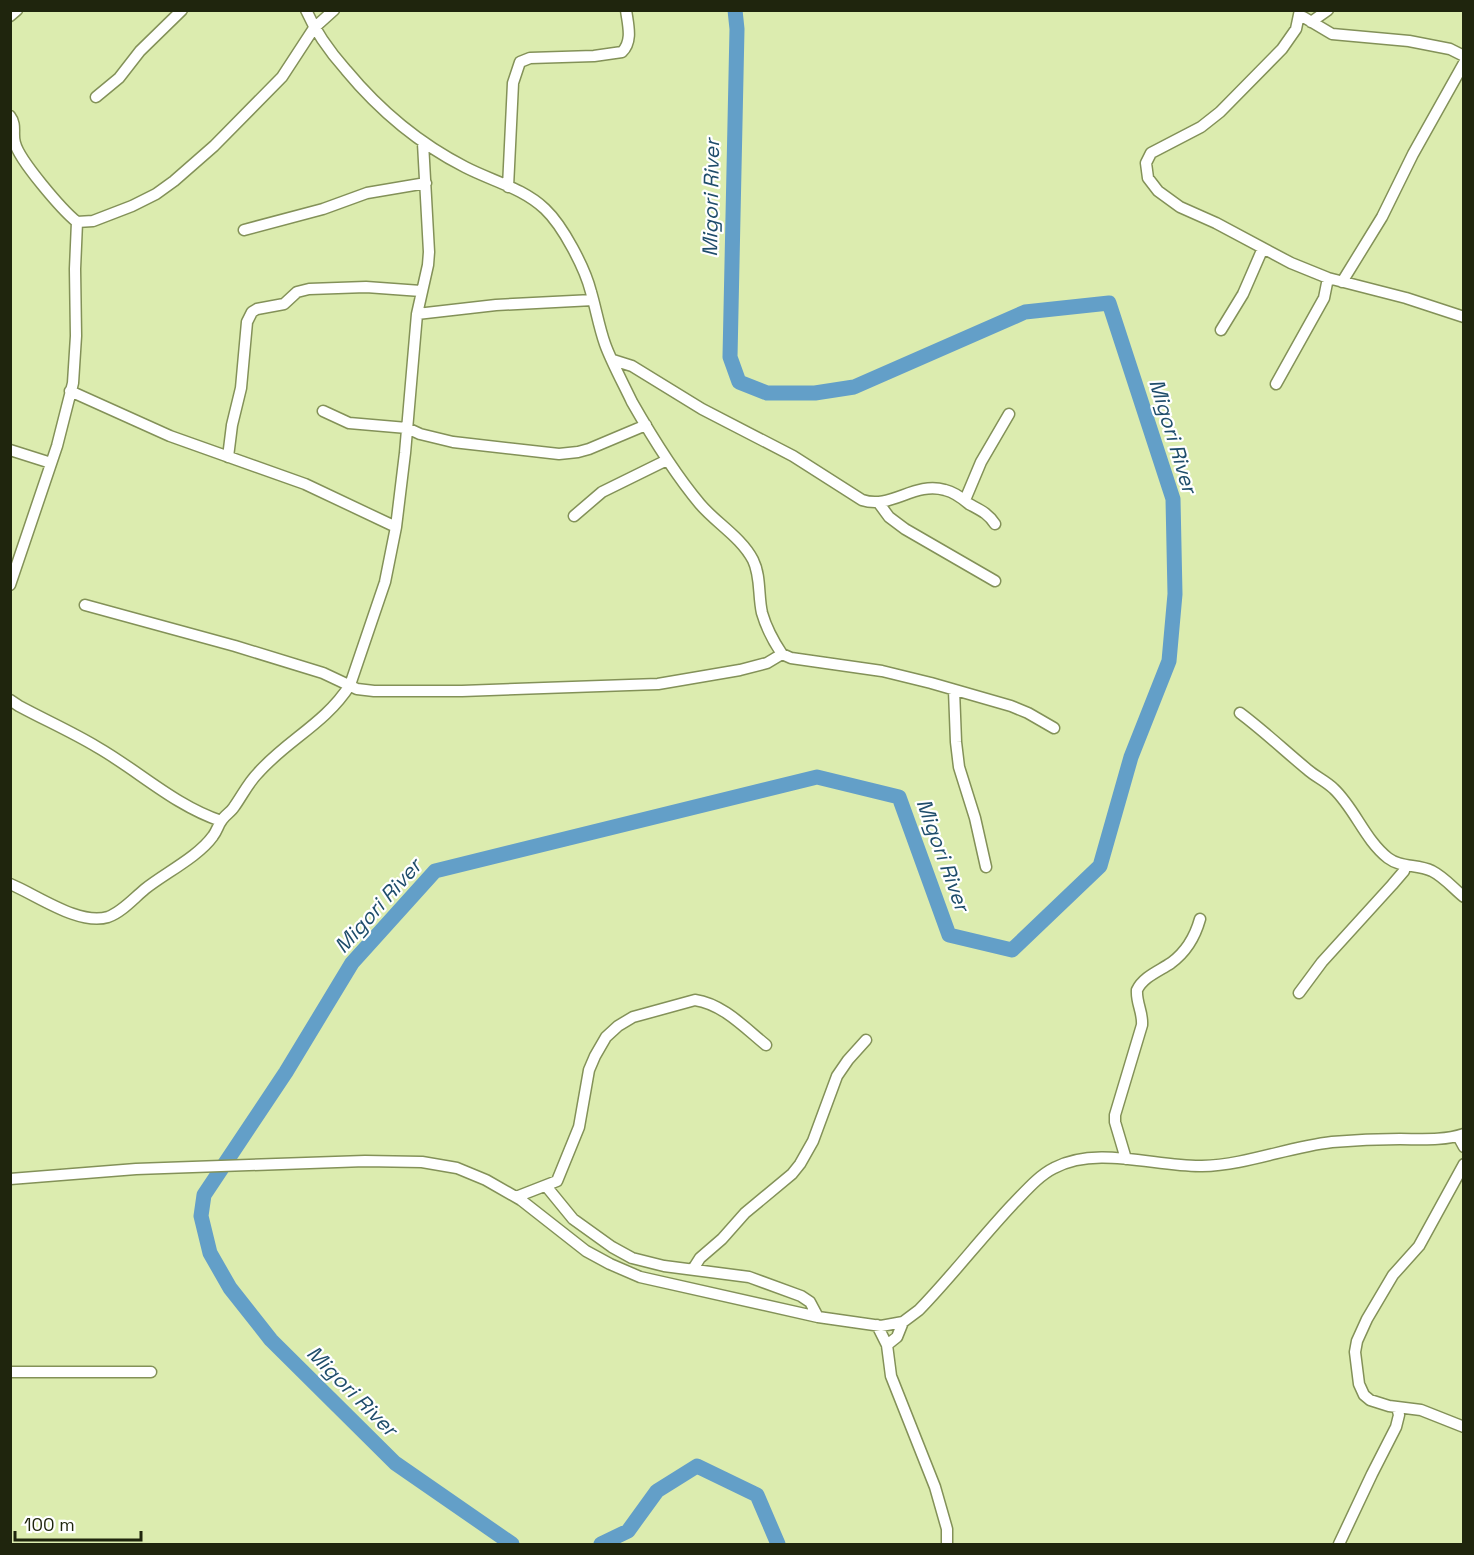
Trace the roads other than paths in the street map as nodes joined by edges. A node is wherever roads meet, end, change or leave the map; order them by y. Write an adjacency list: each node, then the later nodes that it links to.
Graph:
1 (17, 10): 8 (street)
2 (182, 10): 13 (street)
3 (306, 10): 10 (street)
4 (334, 10): 10 (street)
5 (626, 10): 17 (street)
6 (1328, 10): 9 (street)
7 (1300, 13): 9 (street); 20 (street)
8 (10, 16)
9 (1311, 22): 11 (street)
10 (314, 28): 15 (street); 18 (street)
11 (1464, 56)
12 (1464, 63): 22 (street)
13 (96, 97)
14 (10, 116): 18 (street)
15 (423, 143): 16 (street); 17 (street)
16 (426, 183): 19 (street); 23 (street)
17 (508, 187): 24 (street)
18 (77, 222): 30 (street)
19 (244, 230)
20 (1263, 248): 21 (street); 27 (street)
21 (1328, 278): 22 (street); 29 (street)
22 (1342, 282): 26 (street)
23 (421, 291): 25 (street); 36 (street)
24 (593, 300): 25 (street); 28 (street)
25 (417, 314): 34 (street)
26 (1464, 317)
27 (1221, 330)
28 (613, 360): 33 (street); 40 (street)
29 (1276, 384)
30 (70, 391): 36 (street); 38 (street)
31 (323, 411): 34 (street)
32 (1009, 414): 39 (street)
33 (646, 425): 34 (street); 37 (street)
34 (407, 428): 43 (street)
35 (10, 450): 38 (street)
36 (228, 457): 43 (street)
37 (667, 460): 41 (street); 47 (street)
38 (51, 463): 45 (street)
39 (965, 500): 40 (street); 42 (street)
40 (878, 502): 44 (street)
41 (574, 516)
42 (995, 524)
43 (396, 527): 48 (street)
44 (995, 581)
45 (10, 585)
46 (85, 605): 48 (street)
47 (782, 654): 48 (street); 49 (street)
48 (350, 686): 53 (street)
49 (954, 690): 52 (street); 55 (street)
50 (10, 700): 53 (street)
51 (1240, 713): 54 (street)
52 (1054, 728)
53 (221, 821): 56 (street)
54 (1406, 865): 57 (street); 59 (street)
55 (986, 867)
56 (10, 884)
57 (1464, 897)
58 (1200, 919): 64 (street)
59 (1299, 993)
60 (866, 1040): 69 (street)
61 (766, 1045): 67 (street)
62 (1461, 1135): 63 (street); 64 (street)
63 (1464, 1147)
64 (1126, 1159): 71 (street)
65 (1464, 1164): 76 (street)
66 (10, 1179): 68 (street)
67 (546, 1186): 68 (street); 69 (street)
68 (516, 1197): 70 (street)
69 (693, 1269): 70 (street)
70 (818, 1317): 72 (street)
71 (903, 1322): 72 (street); 73 (street)
72 (877, 1325): 73 (street)
73 (887, 1345): 78 (street)
74 (10, 1372): 75 (street)
75 (151, 1372)
76 (1397, 1407): 77 (street); 79 (street)
77 (1464, 1427)
78 (947, 1545)
79 (1339, 1545)

